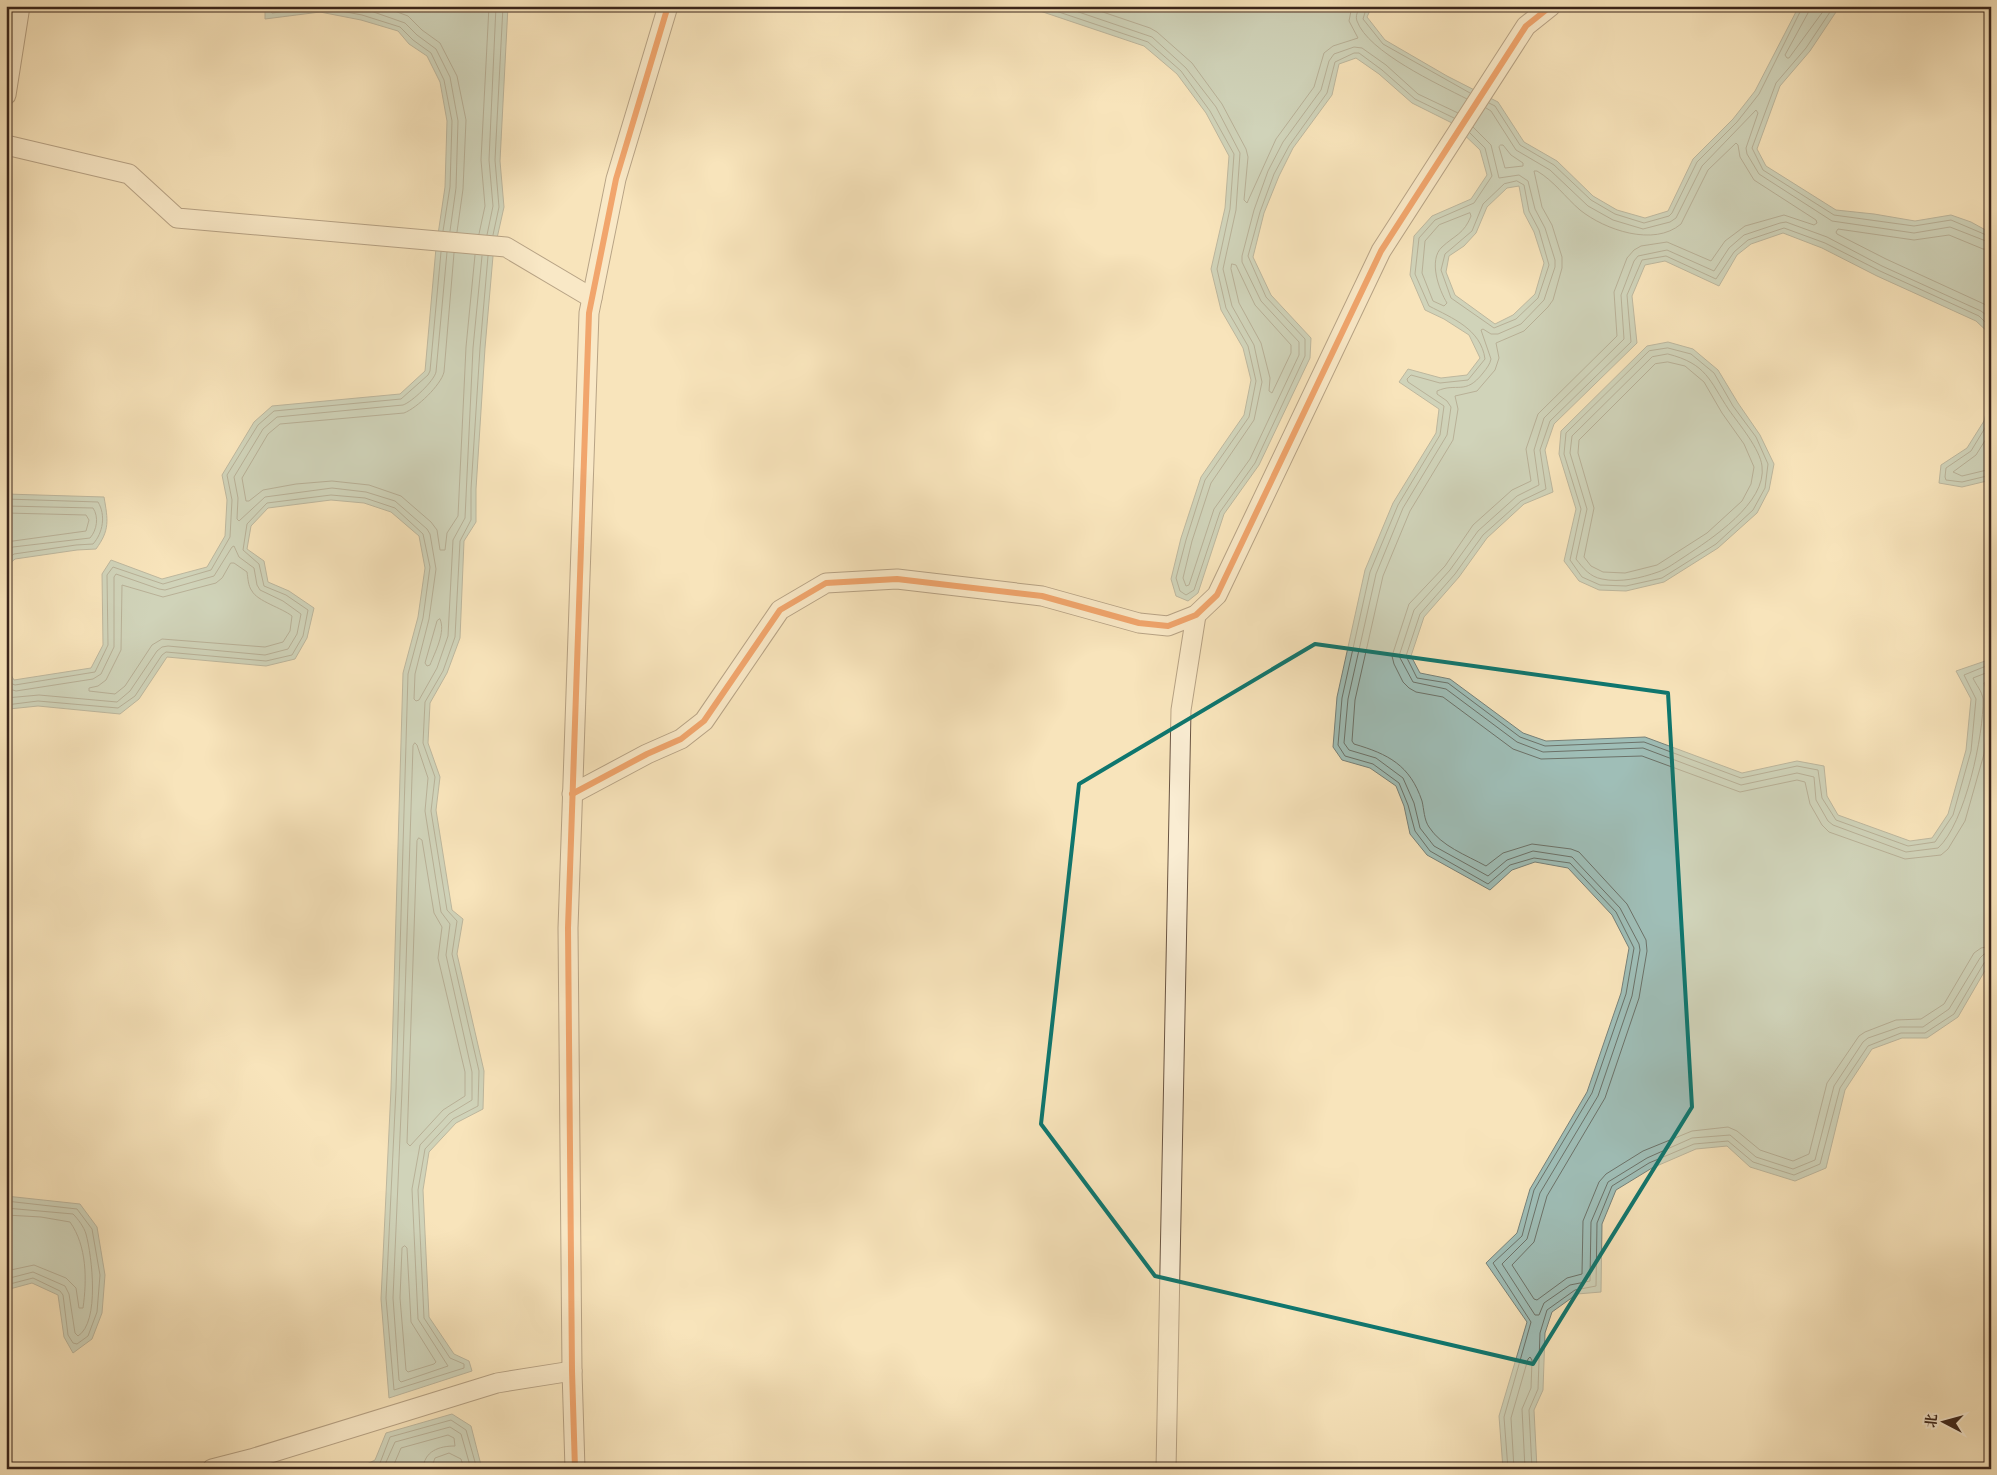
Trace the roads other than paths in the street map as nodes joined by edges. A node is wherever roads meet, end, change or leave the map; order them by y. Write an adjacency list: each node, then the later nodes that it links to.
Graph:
1 (20, 6): 4 (street)
2 (668, 6): 6 (street)
3 (1551, 6): 7 (street)
4 (6, 96)
5 (6, 145): 6 (street)
6 (592, 298): 8 (street)
7 (1196, 615): 8 (street); 12 (street)
8 (572, 794): 9 (street)
9 (572, 1371): 10 (street); 11 (street)
10 (212, 1469)
11 (575, 1469)
12 (1166, 1469)

